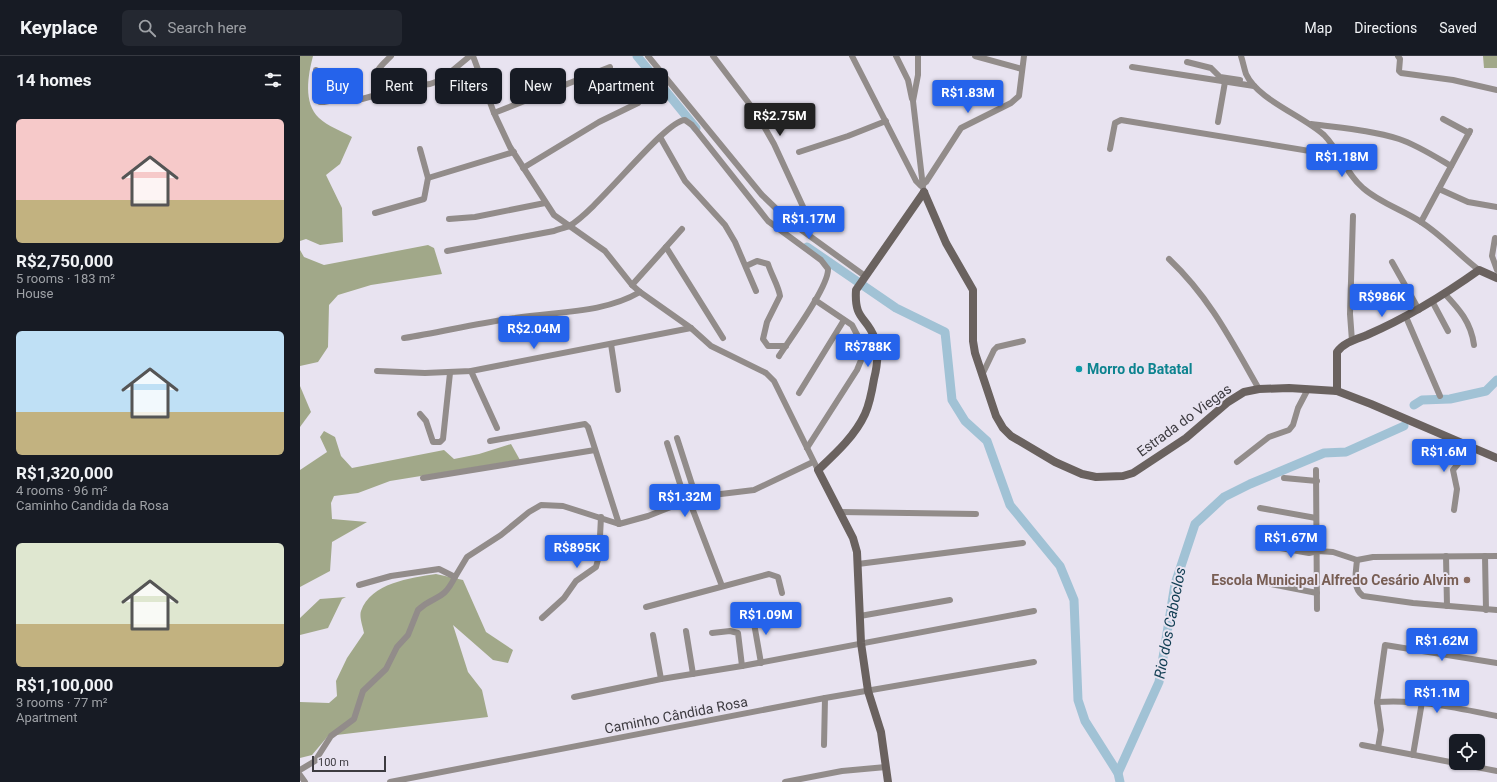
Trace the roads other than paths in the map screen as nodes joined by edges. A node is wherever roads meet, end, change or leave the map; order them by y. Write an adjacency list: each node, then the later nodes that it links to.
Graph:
1 (391, 56): 16 (street)
2 (470, 56): 19 (street)
3 (473, 56): 24 (street)
4 (648, 56): 45 (street)
5 (713, 56): 49 (street)
6 (852, 56): 26 (street, Estrada do Viegas)
7 (896, 56): 22 (street)
8 (918, 56): 22 (street, Estrada do Viegas)
9 (975, 56): 17 (street)
10 (1024, 56): 17 (street)
11 (1241, 56): 20 (street)
12 (1398, 56): 21 (street)
13 (1187, 62): 20 (street)
14 (610, 67): 24 (street)
15 (1132, 67): 18 (street)
16 (380, 68)
17 (1022, 69): 38 (street)
18 (1224, 82): 20 (street); 27 (street)
19 (427, 84)
20 (1253, 84): 28 (street)
21 (1497, 90)
22 (913, 101): 38 (street, Estrada do Viegas)
23 (636, 104): 36 (street)
24 (494, 114): 32 (street)
25 (1443, 120): 35 (street)
26 (886, 121): 33 (street); 38 (street, Estrada do Viegas)
27 (1218, 122)
28 (1309, 123): 34 (street); 35 (street)
29 (660, 137): 47 (street); 50 (street); 56 (street)
30 (420, 149): 37 (street)
31 (1110, 149): 34 (street)
32 (514, 152): 36 (street); 37 (street)
33 (799, 152)
34 (1340, 156): 46 (street)
35 (1451, 166): 39 (street)
36 (523, 168): 40 (street)
37 (428, 178): 42 (street)
38 (923, 189): 59 (street); 83 (street, Estrada do Viegas)
39 (1439, 189): 41 (street); 46 (street)
40 (545, 203): 44 (street); 47 (street)
41 (1497, 207)
42 (375, 212)
43 (1353, 216): 74 (street)
44 (449, 219)
45 (788, 221): 49 (street); 50 (street)
46 (1421, 222): 57 (street)
47 (569, 226): 53 (street); 61 (street)
48 (682, 229): 52 (street)
49 (800, 229): 59 (street)
50 (780, 230): 65 (street)
51 (1494, 238): 58 (street)
52 (666, 247): 61 (street); 73 (street)
53 (446, 251)
54 (1169, 259): 84 (street)
55 (1392, 262): 67 (street)
56 (746, 266): 62 (street); 78 (street)
57 (1479, 270): 60 (street); 64 (street)
58 (1497, 270)
59 (864, 277): 101 (street)
60 (1497, 278)
61 (632, 285): 63 (street)
62 (756, 291)
63 (640, 292): 70 (street); 72 (street)
64 (1444, 294): 66 (street); 77 (street)
65 (815, 300): 69 (street); 78 (street)
66 (1432, 301): 67 (street); 71 (street)
67 (1419, 310): 68 (street)
68 (1406, 317): 74 (street); 89 (street)
69 (844, 320): 88 (street); 96 (street)
70 (691, 328): 76 (street); 96 (street)
71 (1448, 331)
72 (404, 338)
73 (723, 338)
74 (1352, 341): 87 (street)
75 (1023, 342): 83 (street)
76 (611, 344): 81 (street); 86 (street)
77 (1474, 345)
78 (786, 346): 79 (street)
79 (780, 356)
80 (377, 371): 82 (street)
81 (471, 371): 82 (street); 91 (street)
82 (450, 373): 90 (street)
83 (982, 375): 84 (street, Estrada do Viegas)
84 (1259, 389): 85 (street, Estrada do Viegas)
85 (1308, 389): 87 (street, Estrada do Viegas); 100 (street)
86 (618, 390)
87 (1337, 391): 95 (street, Estrada do Viegas)
88 (799, 393)
89 (1440, 396)
90 (420, 414)
91 (497, 428)
92 (676, 438): 106 (street)
93 (490, 441): 97 (street)
94 (667, 444): 107 (street)
95 (1467, 445): 98 (street, Estrada do Viegas); 109 (street)
96 (807, 448): 99 (street)
97 (595, 450): 103 (street); 114 (street)
98 (1497, 458)
99 (813, 462): 101 (street); 106 (street)
100 (1237, 462)
101 (818, 470): 110 (street)
102 (1316, 470): 105 (street)
103 (423, 478)
104 (1284, 478): 105 (street)
105 (1317, 481): 113 (street)
106 (696, 497): 107 (street)
107 (689, 500): 114 (street); 126 (street)
108 (1260, 508): 113 (street)
109 (1454, 510)
110 (840, 512): 111 (street); 122 (street)
111 (976, 514)
112 (601, 518): 114 (street); 123 (street); 138 (street)
113 (1316, 518): 117 (street)
114 (619, 524)
115 (1023, 543): 122 (street)
116 (1263, 545): 117 (street)
117 (1318, 551): 121 (street); 128 (street)
118 (1446, 556): 119 (street); 121 (street); 130 (street)
119 (1485, 556): 120 (street); 133 (street)
120 (1497, 556)
121 (1357, 560): 130 (street)
122 (858, 564): 137 (street)
123 (455, 577): 125 (street); 160 (street)
124 (1270, 584): 128 (street)
125 (359, 585)
126 (722, 586): 127 (street); 131 (street)
127 (782, 593)
128 (1317, 593): 132 (street)
129 (950, 600): 137 (street)
130 (1447, 606): 133 (street)
131 (646, 607)
132 (1317, 609)
133 (1486, 610): 134 (street)
134 (1497, 610)
135 (1034, 611): 142 (street)
136 (752, 612): 144 (street)
137 (860, 616): 142 (street)
138 (542, 618)
139 (686, 631): 147 (street)
140 (712, 633): 146 (street)
141 (653, 635): 148 (street)
142 (861, 643): 144 (street); 149 (street)
143 (1034, 662): 149 (street, Caminho Cândida Rosa)
144 (761, 663): 146 (street)
145 (1497, 663): 152 (street)
146 (742, 666): 147 (street)
147 (693, 674): 148 (street)
148 (661, 679): 150 (street)
149 (868, 691): 151 (street, Caminho Cândida Rosa); 159 (street)
150 (574, 697)
151 (825, 698): 155 (street); 164 (street, Caminho Cândida Rosa)
152 (1378, 702): 153 (street); 157 (street)
153 (1422, 702): 154 (street); 158 (street)
154 (1497, 716)
155 (824, 745)
156 (1362, 745): 157 (street)
157 (1378, 748): 158 (street)
158 (1413, 755): 161 (street)
159 (886, 767): 165 (street); 166 (street)
160 (300, 770)
161 (1497, 771)
162 (300, 775): 163 (street)
163 (305, 782)
164 (390, 782)
165 (785, 782)
166 (888, 782)

